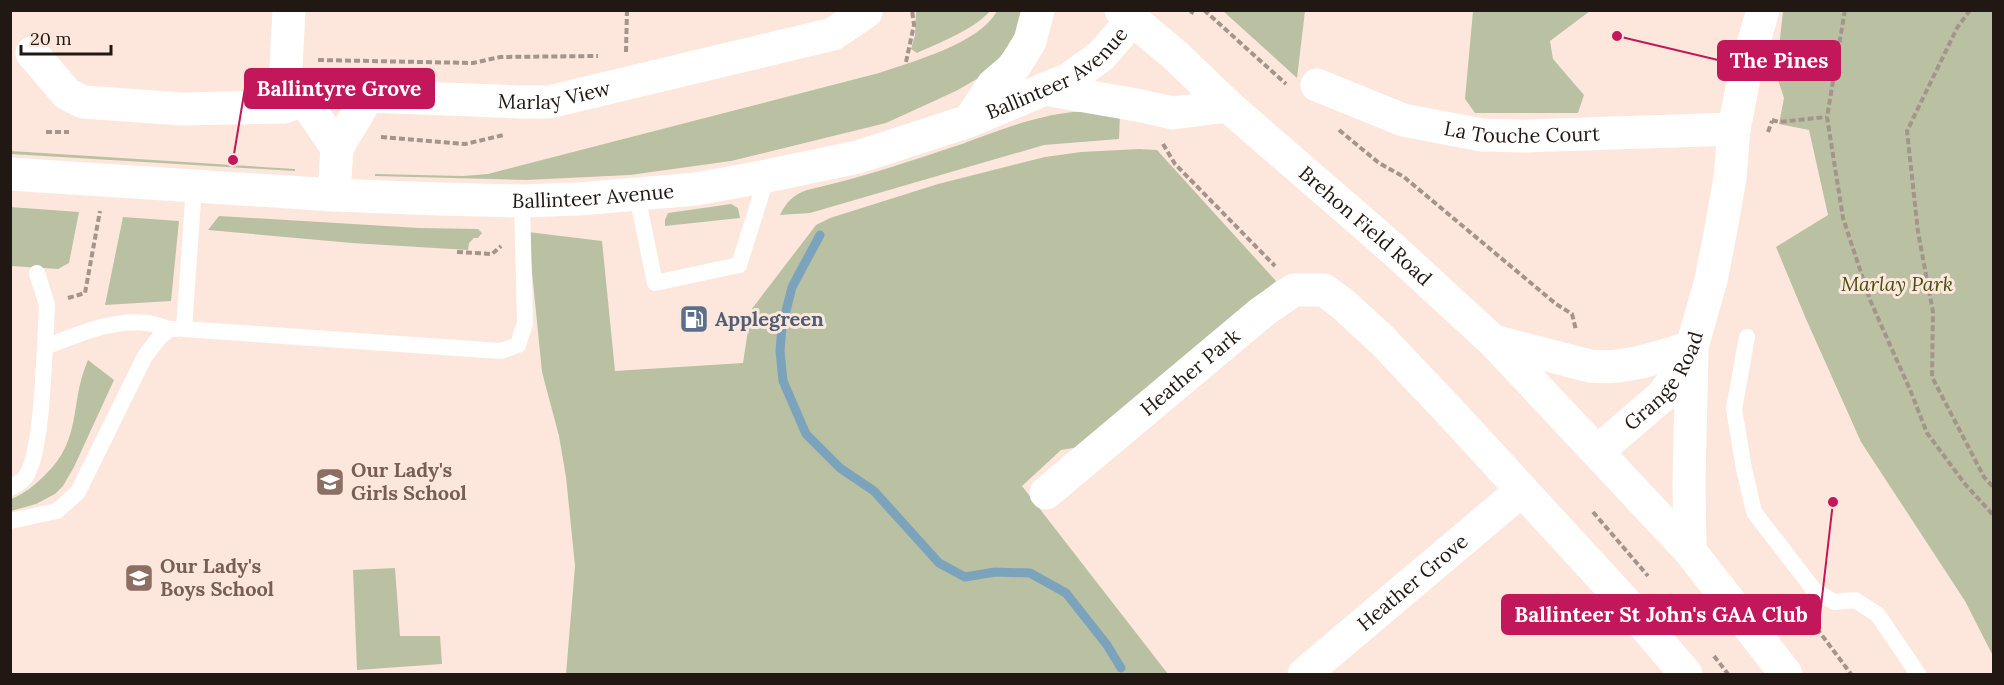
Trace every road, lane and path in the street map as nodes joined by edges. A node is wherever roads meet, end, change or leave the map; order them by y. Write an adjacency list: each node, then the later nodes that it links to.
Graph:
1 (289, 10): 19 (street)
2 (627, 10): 12 (path)
3 (912, 10): 15 (path)
4 (1038, 10): 22 (street)
5 (1204, 10): 16 (path)
6 (1763, 10): 24 (street, Grange Road)
7 (1845, 10): 21 (path)
8 (1970, 10): 46 (path)
9 (866, 12): 26 (street, Marlay View)
10 (1127, 15): 17 (street, Ballinteer Avenue); 18 (street, Brehon Field Road)
11 (32, 53): 19 (street)
12 (626, 55)
13 (603, 56): 14 (path)
14 (308, 60)
15 (906, 62)
16 (1302, 85): 24 (street, La Touche Court)
17 (1044, 89): 18 (street); 22 (street, Ballinteer Avenue)
18 (1228, 106): 41 (street, Brehon Field Road)
19 (284, 107): 26 (street)
20 (1770, 113): 21 (path)
21 (1827, 117): 49 (path)
22 (969, 121): 28 (street, Ballinteer Avenue)
23 (1330, 122): 39 (path)
24 (1734, 129): 43 (street, Grange Road)
25 (1161, 140): 36 (path)
26 (337, 148): 31 (street)
27 (10, 174): 29 (street, Ballinteer Avenue)
28 (767, 176): 32 (street, Ballinteer Avenue); 32 (lane)
29 (104, 181): 30 (street, Ballinteer Avenue); 37 (path)
30 (194, 186): 31 (street, Ballinteer Avenue); 38 (lane)
31 (334, 195): 33 (street, Ballinteer Avenue)
32 (637, 195): 33 (street, Ballinteer Avenue)
33 (523, 212): 34 (path); 38 (lane)
34 (457, 252)
35 (37, 273): 42 (lane)
36 (1282, 273)
37 (69, 297)
38 (177, 329): 42 (lane); 50 (lane)
39 (1577, 336)
40 (1747, 337): 55 (lane)
41 (1493, 341): 43 (street); 44 (street, Brehon Field Road)
42 (45, 347): 45 (lane)
43 (1692, 347): 44 (street, Grange Road); 51 (street)
44 (1598, 451): 51 (street)
45 (10, 488)
46 (1994, 488)
47 (1522, 490): 48 (street, Heather Park); 52 (street, Heather Grove); 53 (street, Heather Park)
48 (1046, 493)
49 (1994, 516)
50 (10, 521)
51 (1690, 551): 54 (street)
52 (1304, 675)
53 (1686, 675)
54 (1786, 675)
55 (1918, 675)

